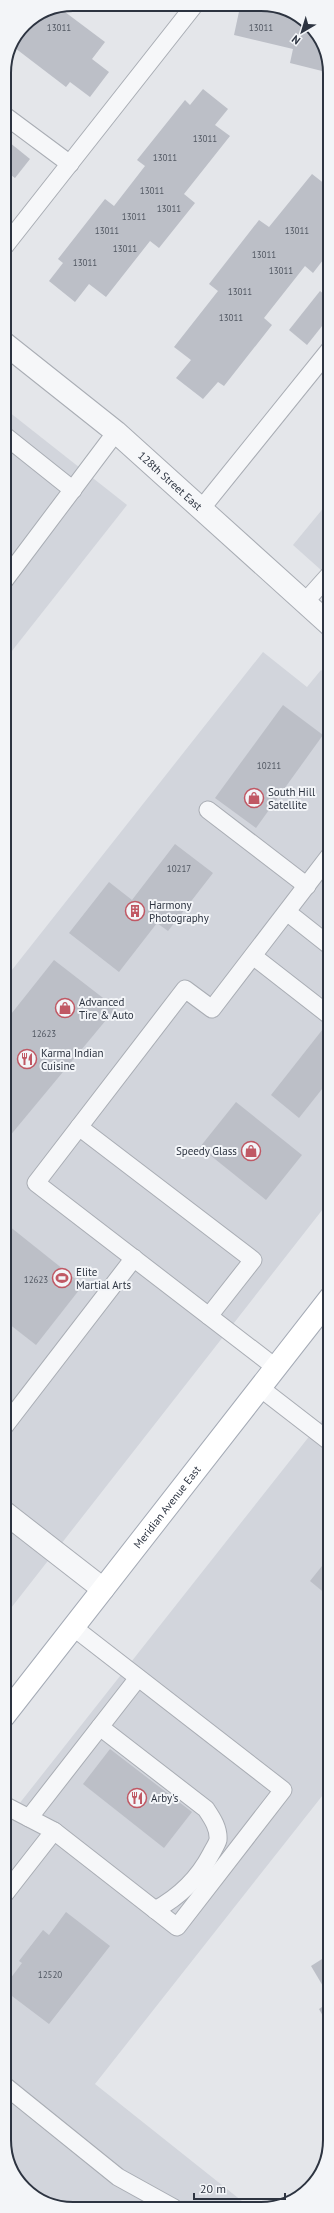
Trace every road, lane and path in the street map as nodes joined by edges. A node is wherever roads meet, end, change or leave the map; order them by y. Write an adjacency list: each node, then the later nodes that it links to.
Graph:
1 (190, 11): 3 (lane)
2 (11, 120): 3 (lane)
3 (70, 164): 4 (lane)
4 (11, 238)
5 (11, 349): 7 (street, 128th Street East)
6 (323, 358): 10 (lane)
7 (116, 432): 9 (lane); 10 (street, 128th Street East)
8 (11, 441): 9 (lane)
9 (73, 490): 11 (lane)
10 (201, 510): 13 (street, 128th Street East)
11 (11, 571)
12 (323, 582): 13 (lane)
13 (304, 603): 14 (street, 128th Street East)
14 (323, 620)
15 (208, 810): 17 (lane)
16 (323, 865): 17 (lane)
17 (307, 886): 18 (lane)
18 (286, 912): 19 (lane); 20 (lane)
19 (323, 941)
20 (253, 956): 21 (lane); 22 (lane)
21 (323, 1011)
22 (79, 1126): 23 (lane); 25 (lane)
23 (134, 1258): 25 (lane); 28 (lane)
24 (323, 1313): 26 (main road, Meridian Avenue East)
25 (209, 1316): 26 (lane)
26 (275, 1367): 27 (main road, Meridian Avenue East)
27 (259, 1387): 29 (lane); 31 (main road, Meridian Avenue East)
28 (11, 1418)
29 (323, 1437)
30 (11, 1517): 31 (street)
31 (103, 1589): 32 (main road, Meridian Avenue East)
32 (73, 1627): 33 (lane); 34 (main road, Meridian Avenue East)
33 (138, 1678): 35 (lane); 40 (lane)
34 (11, 1707)
35 (100, 1727): 37 (lane); 40 (lane)
36 (11, 1809): 37 (lane)
37 (29, 1818): 38 (lane)
38 (54, 1831): 39 (lane); 40 (lane)
39 (11, 1886)
40 (155, 1910)
41 (11, 2091): 42 (lane)
42 (163, 2202)

